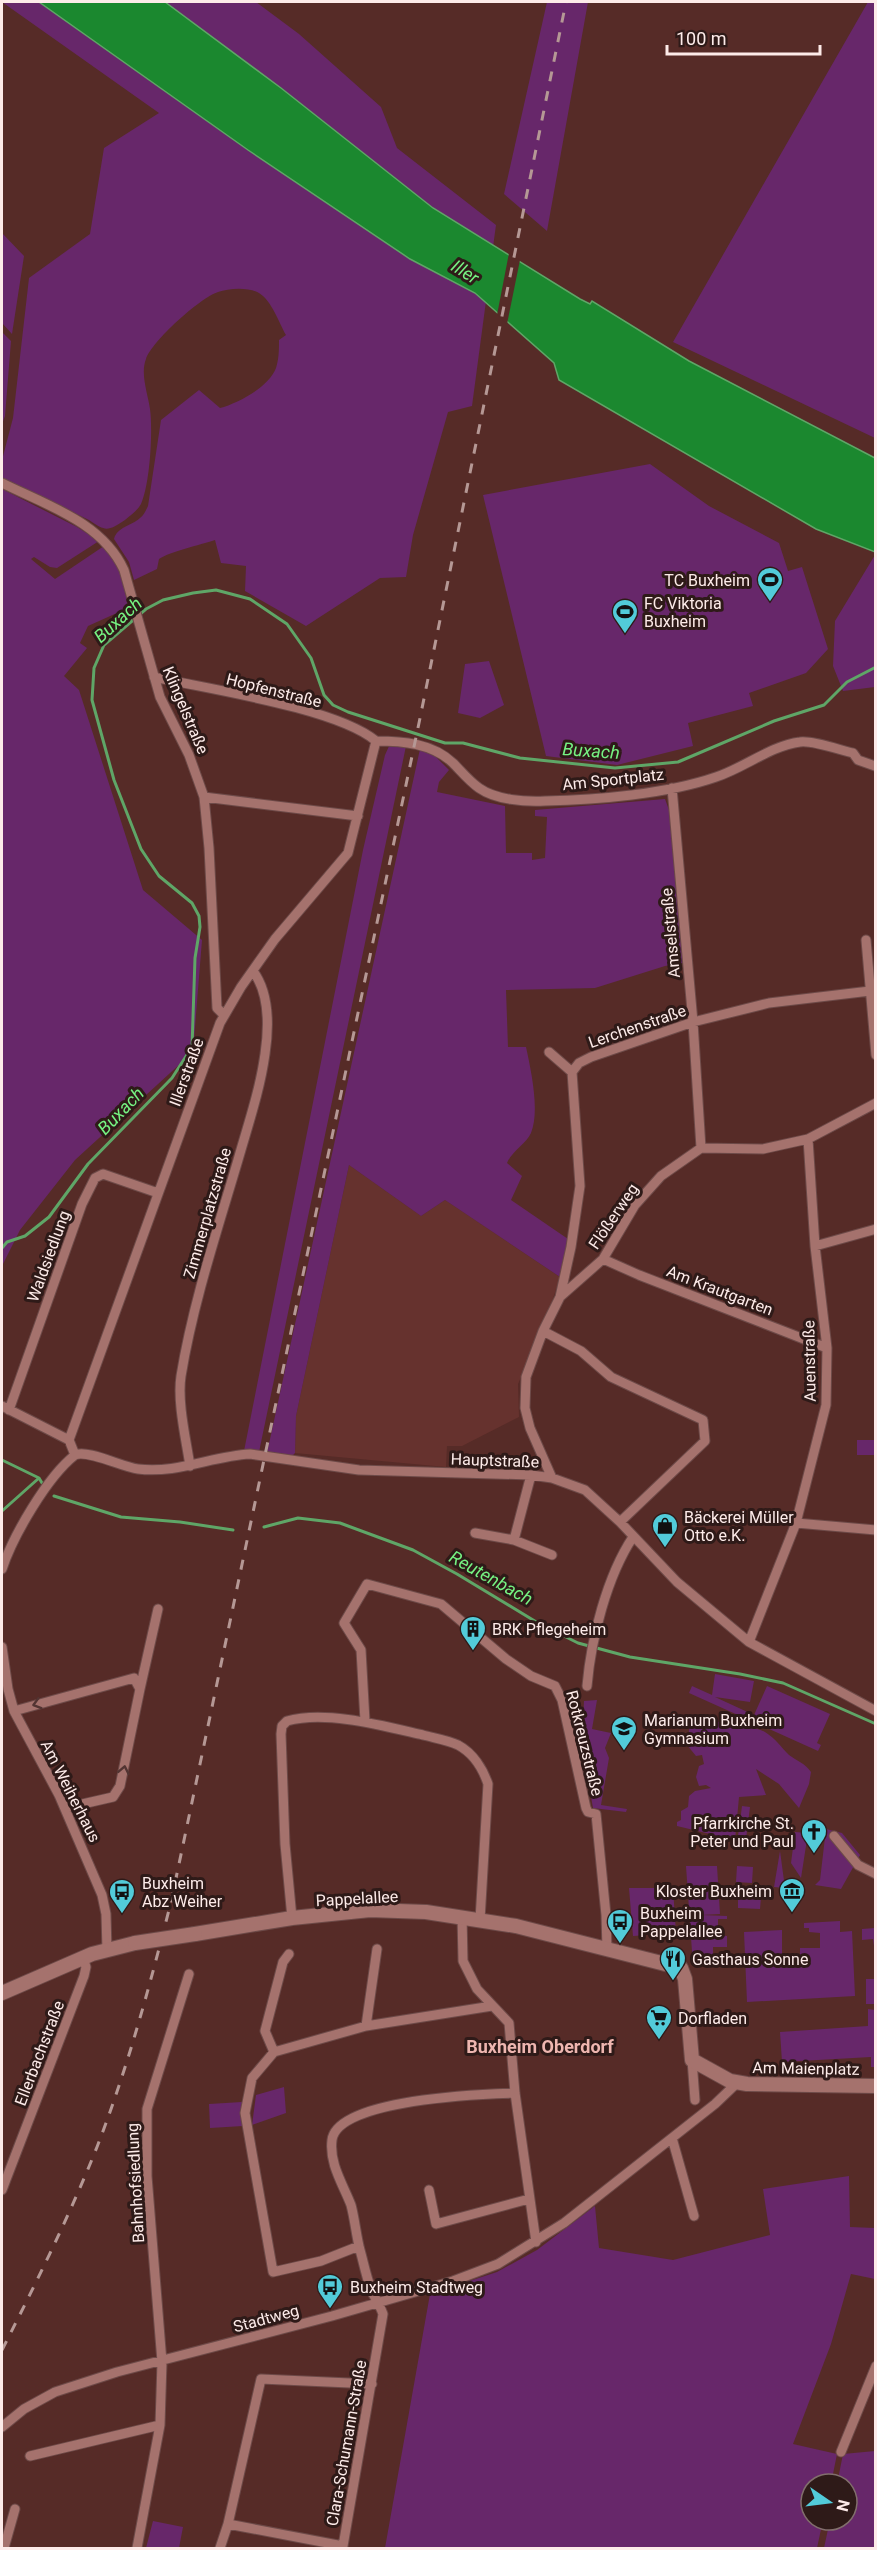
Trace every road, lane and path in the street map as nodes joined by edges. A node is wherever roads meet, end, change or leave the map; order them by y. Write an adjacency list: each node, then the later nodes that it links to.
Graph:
1 (2, 483): 2 (street, Klingelstraße)
2 (154, 677): 3 (street, Hopfenstraße); 6 (street, Klingelstraße)
3 (379, 741): 5 (street, Am Sportplatz); 7 (street, Illerstraße)
4 (875, 766): 5 (street, Am Sportplatz)
5 (672, 788): 13 (street, Amselstraße)
6 (204, 797): 7 (street); 12 (street, Klingelstraße)
7 (358, 816): 10 (street, Illerstraße)
8 (866, 940): 9 (street)
9 (871, 957): 11 (street)
10 (253, 971): 12 (street, Illerstraße); 30 (street, Zimmerplatzstraße)
11 (870, 991): 13 (street, Lerchenstraße); 15 (street)
12 (224, 1015): 20 (street, Illerstraße)
13 (693, 1022): 16 (street, Lerchenstraße); 19 (street, Amselstraße)
14 (549, 1052): 16 (street)
15 (876, 1055)
16 (572, 1071): 24 (street)
17 (876, 1103): 18 (street)
18 (808, 1139): 19 (street); 22 (street, Auenstraße)
19 (701, 1148): 23 (street, Flößerweg)
20 (158, 1193): 27 (street, Waldsiedlung); 28 (street, Illerstraße)
21 (876, 1229): 22 (street)
22 (815, 1246): 26 (street, Auenstraße)
23 (603, 1259): 24 (street, Flößerweg); 26 (street, Am Krautgarten)
24 (560, 1297): 25 (street, Flößerweg)
25 (543, 1331): 32 (street, Flößerweg); 33 (street)
26 (827, 1347): 34 (street, Auenstraße)
27 (5, 1408): 28 (street)
28 (69, 1440): 29 (street)
29 (75, 1455): 30 (street, Hauptstraße); 40 (street)
30 (190, 1466): 31 (street, Hauptstraße)
31 (531, 1475): 32 (street, Hauptstraße); 38 (street)
32 (552, 1479): 33 (street, Hauptstraße)
33 (620, 1522): 37 (street, Hauptstraße)
34 (796, 1523): 35 (street); 42 (street, Auenstraße)
35 (876, 1530)
36 (475, 1533): 38 (street)
37 (633, 1537): 42 (street, Hauptstraße); 45 (street)
38 (514, 1540): 39 (street)
39 (552, 1555)
40 (2, 1569)
41 (158, 1609): 46 (street)
42 (748, 1642): 48 (street, Hauptstraße)
43 (2, 1647): 44 (street, Am Weiherhaus)
44 (4, 1678): 47 (street, Am Weiherhaus)
45 (587, 1686)
46 (140, 1689): 47 (street, one-way to 47); 50 (street, one-way to 46)
47 (14, 1711): 50 (street, Am Weiherhaus)
48 (876, 1711)
49 (365, 1721): 54 (street); 55 (street); 57 (street, Rotkreuzstraße)
50 (65, 1808): 58 (street, Am Weiherhaus)
51 (834, 1836): 52 (street)
52 (876, 1874)
53 (462, 1917): 54 (street, Pappelallee); 55 (street, Pappelallee); 63 (street)
54 (292, 1918): 58 (street, Pappelallee, bridge)
55 (480, 1920): 57 (street, Pappelallee)
56 (377, 1949): 64 (street)
57 (607, 1949): 66 (street, Pappelallee)
58 (107, 1950): 60 (street, Pappelallee)
59 (289, 1954): 65 (street)
60 (83, 1958): 62 (street, Pappelallee); 72 (street, Ellerbachstraße)
61 (189, 1974): 79 (street, Bahnhofsiedlung)
62 (2, 1992)
63 (492, 2006): 64 (street); 69 (street)
64 (366, 2026): 65 (street)
65 (274, 2052): 77 (street)
66 (692, 2060): 67 (street); 70 (street)
67 (737, 2083): 68 (street, Am Maienplatz); 71 (street, Stadtweg)
68 (876, 2086)
69 (515, 2093): 74 (street); 77 (street)
70 (695, 2100)
71 (672, 2138): 75 (street); 76 (street, Stadtweg)
72 (2, 2190)
73 (429, 2190): 74 (street)
74 (529, 2199): 76 (street)
75 (694, 2216)
76 (536, 2242): 78 (street, Stadtweg)
77 (359, 2246): 78 (street)
78 (379, 2302): 79 (street, Stadtweg); 81 (street, Clara-Schumann-Straße)
79 (162, 2362): 82 (street, Bahnhofsiedlung); 83 (street, Stadtweg)
80 (876, 2366): 84 (street)
81 (372, 2384): 87 (street); 87 (street, Clara-Schumann-Straße)
82 (160, 2425): 85 (street); 89 (street, Bahnhofsiedlung)
83 (2, 2427)
84 (841, 2452)
85 (30, 2456)
86 (15, 2509): 88 (street)
87 (228, 2524): 90 (street)
88 (4, 2548)
89 (137, 2548)
90 (220, 2548)

